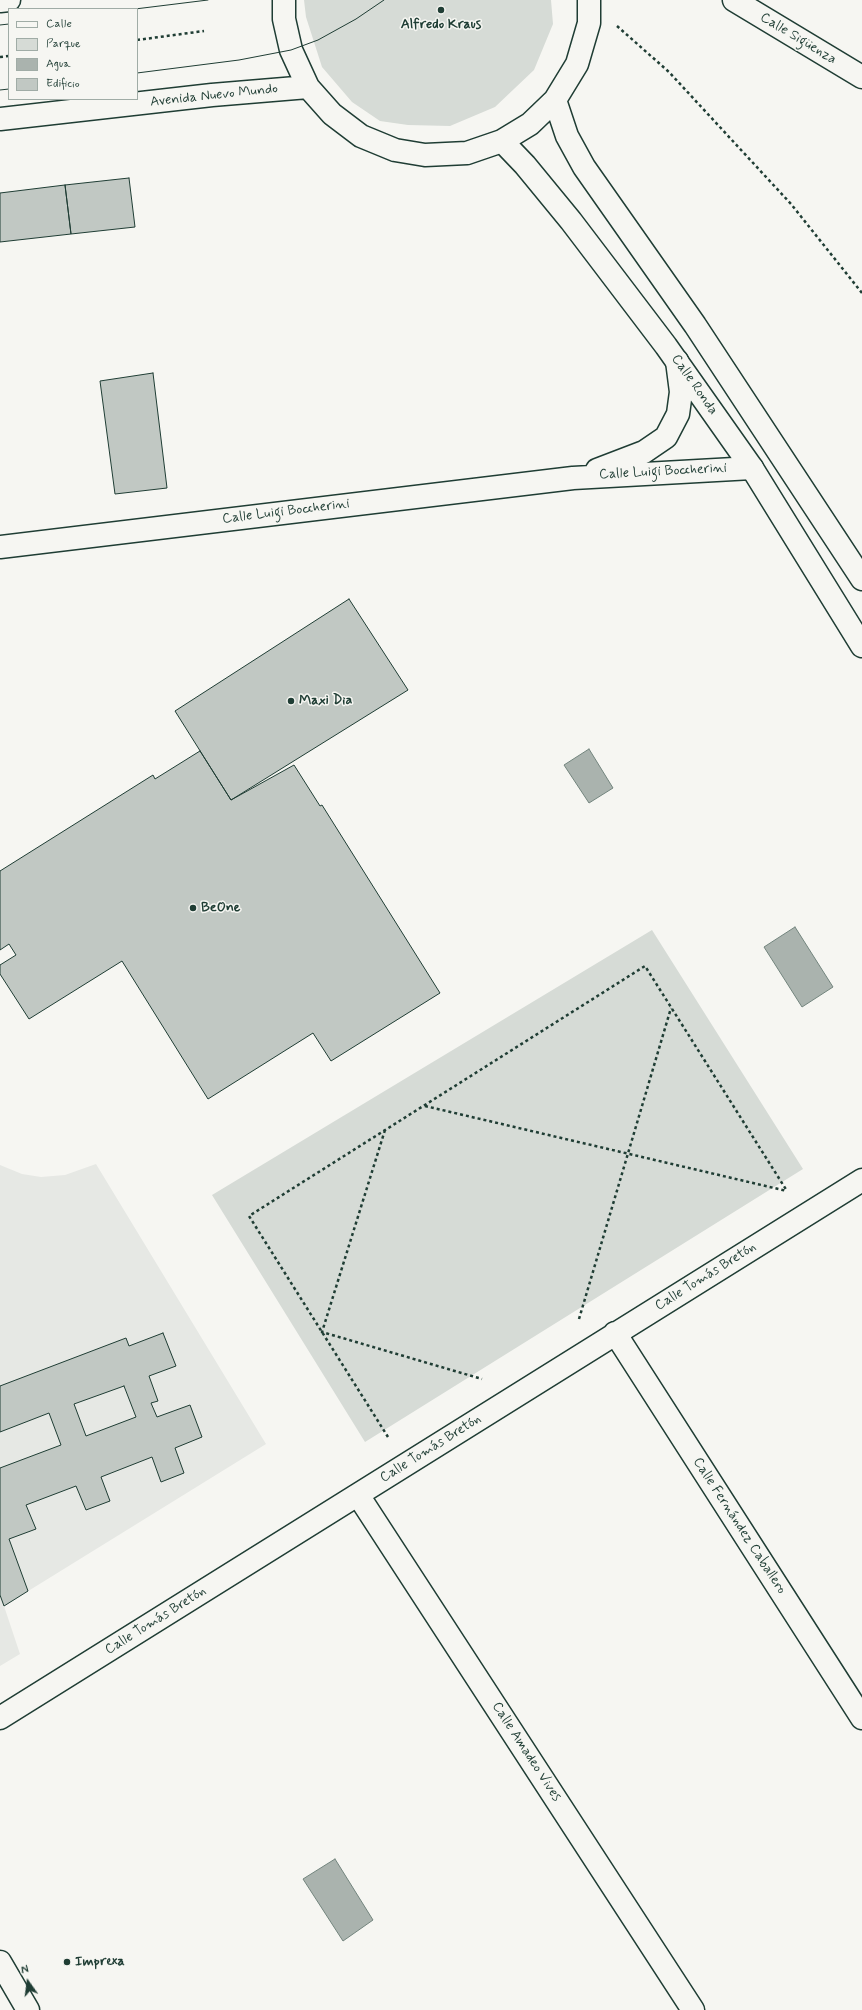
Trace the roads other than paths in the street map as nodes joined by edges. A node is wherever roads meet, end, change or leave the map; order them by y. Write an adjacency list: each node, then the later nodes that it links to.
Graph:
1 (9, 0): 5 (street)
2 (284, 0): 7 (street)
3 (589, 0): 8 (street)
4 (734, 0): 6 (street, Calle Sigüenza)
5 (0, 1)
6 (862, 77)
7 (308, 87): 9 (street, Avenida Nuevo Mundo); 10 (street)
8 (554, 100): 10 (street); 15 (street)
9 (0, 119)
10 (502, 141): 11 (street, Calle Ronda)
11 (677, 361): 12 (street, Calle Ronda); 13 (street, Calle Luigi Boccherini)
12 (752, 468): 13 (street, Calle Luigi Boccherini); 16 (street, Calle Ronda)
13 (573, 478): 14 (street, Calle Luigi Boccherini)
14 (0, 547)
15 (862, 579)
16 (862, 646)
17 (862, 1180): 18 (street, Calle Tomás Bretón)
18 (615, 1333): 19 (street, Calle Tomás Bretón); 21 (street, Calle Fernández Caballero)
19 (358, 1495): 20 (street, Calle Tomás Bretón); 24 (street, Calle Amadeo Vives)
20 (0, 1718)
21 (862, 1718)
22 (0, 1962): 23 (street)
23 (28, 2010)
24 (693, 2010)

